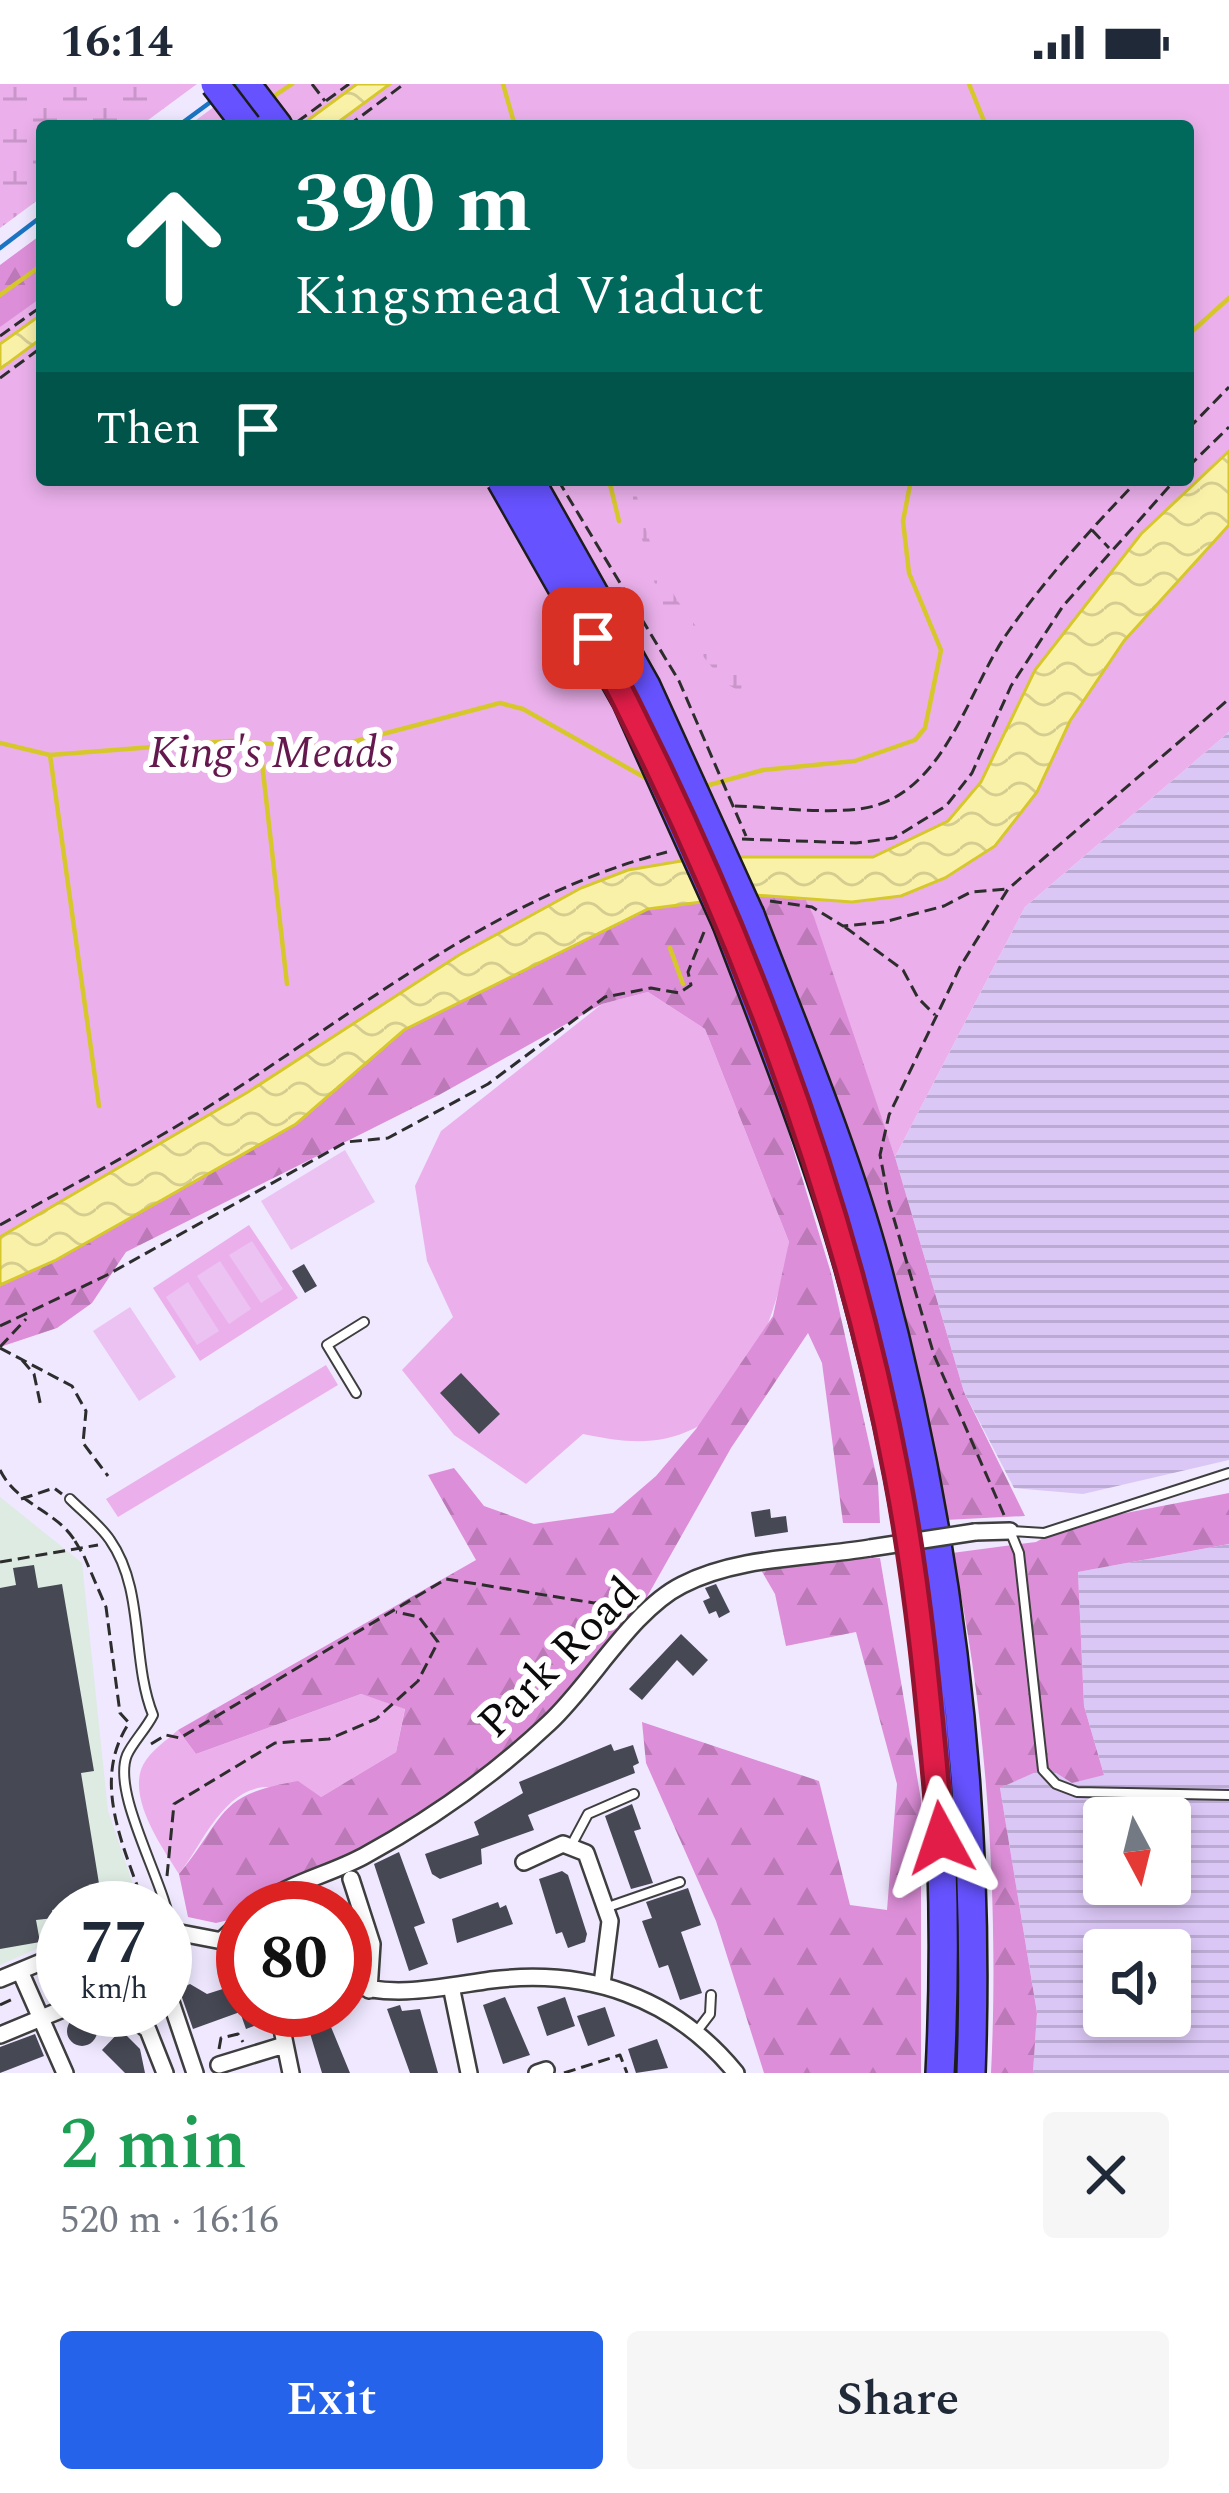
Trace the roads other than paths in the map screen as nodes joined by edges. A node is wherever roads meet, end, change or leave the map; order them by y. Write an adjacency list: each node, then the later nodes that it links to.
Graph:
1 (215, 84): 3 (highway, bridge)
2 (246, 84): 4 (highway)
3 (242, 120)
4 (273, 120)
5 (504, 486): 7 (highway, bridge)
6 (533, 486): 7 (highway, bridge)
7 (737, 916): 44 (highway); 45 (highway)
8 (364, 1322): 9 (lane)
9 (356, 1393)
10 (1229, 1473): 12 (lane)
11 (70, 1499): 17 (lane)
12 (1010, 1531): 14 (lane); 18 (street, Park Road, bridge)
13 (634, 1794): 15 (lane)
14 (1229, 1796)
15 (572, 1844): 16 (street); 20 (street)
16 (524, 1862)
17 (161, 1881)
18 (306, 1881)
19 (680, 1882): 20 (lane)
20 (606, 1908): 24 (street)
21 (36, 1964): 22 (street)
22 (20, 1971): 23 (street); 28 (street)
23 (0, 1979)
24 (602, 1984): 25 (street); 30 (street)
25 (451, 1986): 26 (street); 42 (street)
26 (372, 1990)
27 (712, 1995): 30 (lane)
28 (36, 2009)
29 (36, 2020): 31 (street)
30 (697, 2031): 43 (street)
31 (0, 2035)
32 (49, 2037): 38 (street)
33 (151, 2037): 39 (street)
34 (183, 2037): 40 (street)
35 (280, 2037): 36 (street)
36 (281, 2046): 37 (street); 41 (street)
37 (219, 2065)
38 (65, 2073)
39 (165, 2073)
40 (195, 2073)
41 (291, 2073)
42 (469, 2073)
43 (736, 2073)
44 (940, 2073)
45 (971, 2073)

